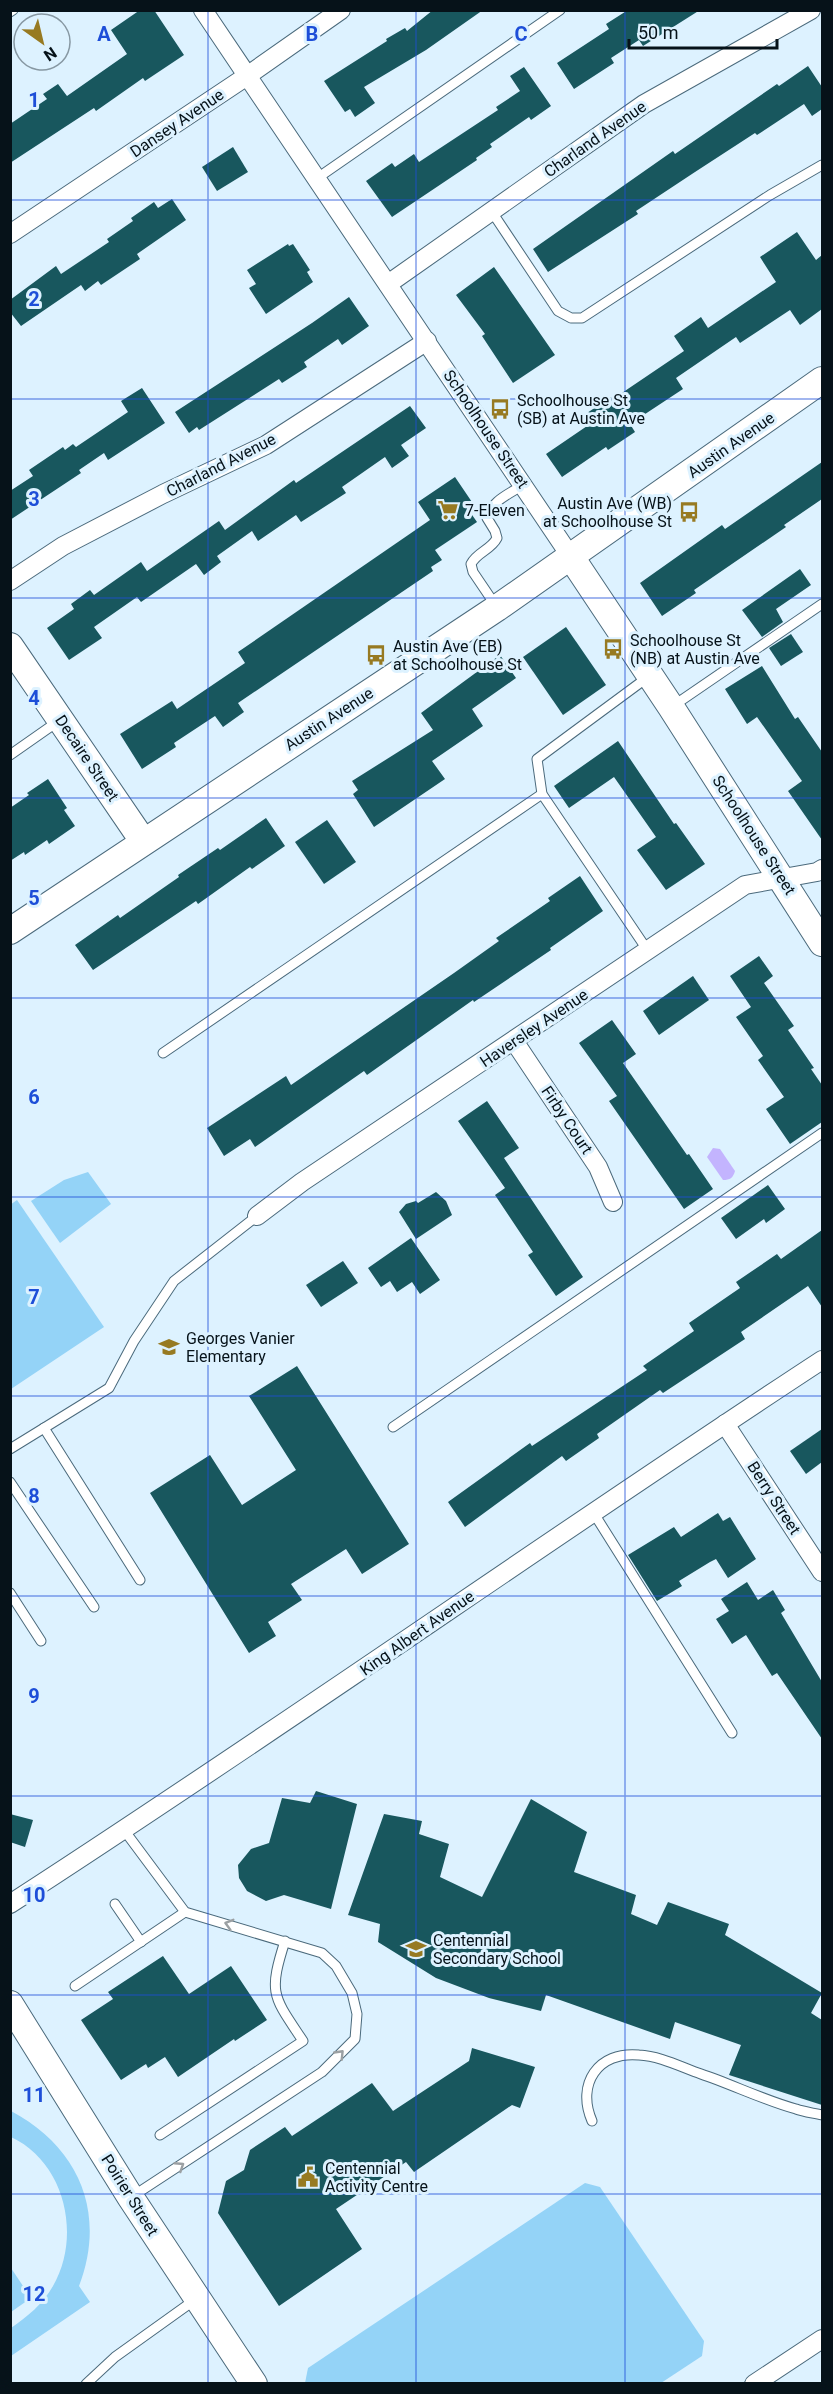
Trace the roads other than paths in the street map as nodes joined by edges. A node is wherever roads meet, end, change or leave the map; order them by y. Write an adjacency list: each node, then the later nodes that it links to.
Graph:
1 (203, 10): 5 (street, Schoolhouse Street)
2 (341, 10): 5 (street, Dansey Avenue)
3 (560, 10): 7 (lane)
4 (811, 10): 8 (street, Charland Avenue)
5 (247, 76): 7 (street, Schoolhouse Street); 9 (street, Dansey Avenue)
6 (822, 165): 8 (lane)
7 (316, 179): 10 (street, Schoolhouse Street)
8 (492, 212): 10 (street, Charland Avenue)
9 (10, 234)
10 (388, 284): 11 (street, Schoolhouse Street)
11 (427, 341): 13 (street, Schoolhouse Street); 15 (street, Charland Avenue)
12 (822, 380): 14 (street, Austin Avenue)
13 (523, 485): 14 (street, Schoolhouse Street); 17 (lane)
14 (571, 557): 17 (street, Austin Avenue); 19 (street, Schoolhouse Street)
15 (10, 581)
16 (822, 604): 20 (lane)
17 (497, 608): 24 (street, Austin Avenue)
18 (10, 646): 21 (street, Decaire Street)
19 (650, 675): 20 (street, Schoolhouse Street); 23 (lane)
20 (671, 707): 26 (street, Schoolhouse Street)
21 (61, 720): 22 (lane); 24 (street, Decaire Street)
22 (10, 755)
23 (542, 794): 29 (lane); 31 (lane)
24 (144, 841): 27 (street, Austin Avenue)
25 (822, 868): 26 (street, Haversley Avenue)
26 (782, 878): 28 (street, Schoolhouse Street); 29 (street, Haversley Avenue)
27 (10, 931)
28 (822, 943)
29 (648, 951): 30 (street, Haversley Avenue)
30 (514, 1041): 33 (street, Firby Court); 34 (street, Haversley Avenue)
31 (163, 1053)
32 (822, 1133): 37 (lane)
33 (613, 1202)
34 (257, 1216): 38 (lane)
35 (822, 1360): 36 (street, King Albert Avenue)
36 (724, 1424): 41 (street, King Albert Avenue); 42 (street, Berry Street)
37 (393, 1427)
38 (44, 1428): 39 (lane); 43 (lane)
39 (10, 1449)
40 (10, 1482): 45 (lane)
41 (592, 1512): 47 (lane); 48 (street, King Albert Avenue)
42 (822, 1572)
43 (140, 1580)
44 (10, 1593): 46 (lane)
45 (94, 1607)
46 (41, 1641)
47 (732, 1733)
48 (124, 1830): 49 (street, King Albert Avenue); 51 (lane)
49 (10, 1904)
50 (115, 1904): 53 (lane)
51 (185, 1912): 52 (lane, one-way to 51); 53 (lane)
52 (285, 1941): 58 (lane); 59 (lane, one-way to 52)
53 (141, 1942): 54 (lane)
54 (75, 1986)
55 (10, 2004): 59 (street, Poirier Street)
56 (822, 2115): 57 (lane)
57 (592, 2121)
58 (160, 2136)
59 (131, 2198): 60 (street, Poirier Street)
60 (196, 2298): 62 (lane); 63 (street, Poirier Street)
61 (822, 2339): 64 (street)
62 (86, 2384)
63 (254, 2384)
64 (754, 2384)

